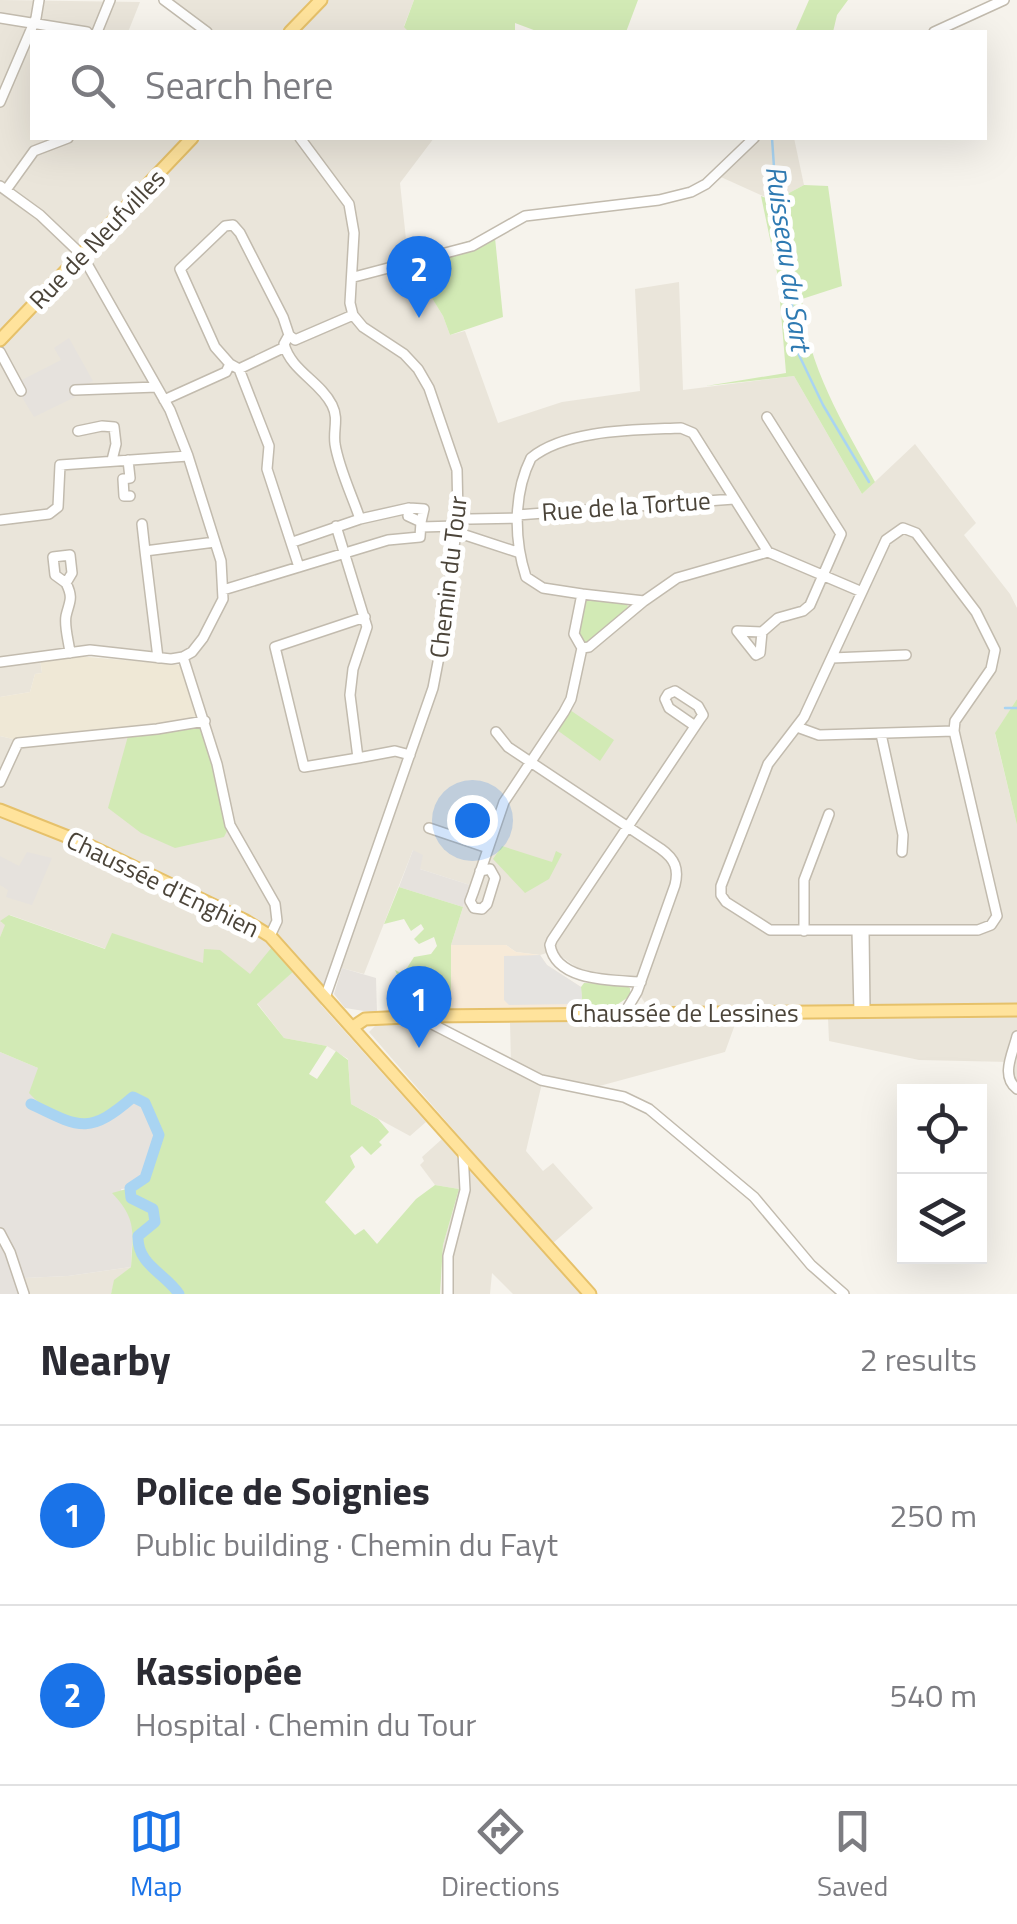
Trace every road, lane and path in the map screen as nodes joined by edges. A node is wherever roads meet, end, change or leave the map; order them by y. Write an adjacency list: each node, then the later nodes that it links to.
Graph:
1 (39, 0): 7 (street)
2 (110, 0): 11 (street)
3 (164, 0): 12 (street)
4 (321, 0): 13 (main road)
5 (1004, 0): 14 (street)
6 (0, 18): 7 (street)
7 (33, 23): 8 (street); 10 (street)
8 (30, 30)
9 (30, 30): 15 (street)
10 (75, 30)
11 (98, 30)
12 (204, 30)
13 (292, 30)
14 (938, 30)
15 (0, 102)
16 (62, 140): 20 (street)
17 (190, 140): 22 (main road, Rue de Neufvilles)
18 (301, 140): 23 (street)
19 (752, 140): 23 (street)
20 (5, 189): 21 (street); 22 (street)
21 (0, 204)
22 (82, 255): 26 (main road, Rue de Neufvilles); 30 (street)
23 (354, 278): 24 (street)
24 (353, 315): 25 (street); 46 (street, Chemin du Tour)
25 (289, 335): 27 (street); 29 (street)
26 (0, 340)
27 (285, 347): 29 (street); 42 (street)
28 (0, 352): 32 (street)
29 (234, 366): 33 (street); 49 (street)
30 (157, 388): 31 (street); 33 (street)
31 (75, 390)
32 (21, 391)
33 (164, 400): 36 (street)
34 (767, 417): 55 (street)
35 (78, 431): 37 (street)
36 (188, 456): 38 (street); 48 (street)
37 (112, 460): 38 (street); 43 (street)
38 (128, 460): 39 (street)
39 (130, 496)
40 (734, 498): 41 (street, Rue de la Tortue); 41 (street); 52 (street)
41 (517, 516): 46 (street, Rue de la Tortue); 51 (street)
42 (360, 519): 45 (street); 47 (street)
43 (0, 520)
44 (142, 524): 50 (street)
45 (421, 524): 46 (street); 53 (street)
46 (457, 524): 51 (street); 76 (street, Chemin du Tour)
47 (336, 526): 49 (street); 53 (street)
48 (214, 542): 50 (street); 57 (street)
49 (293, 542): 54 (street)
50 (145, 551): 67 (street)
51 (517, 552): 59 (street)
52 (768, 552): 55 (street); 60 (street)
53 (345, 554): 54 (street); 61 (street)
54 (299, 567): 57 (street)
55 (823, 575): 58 (street); 62 (street)
56 (66, 583): 64 (street)
57 (222, 590): 66 (street)
58 (862, 592): 68 (street); 73 (street)
59 (582, 594): 60 (street); 63 (street)
60 (644, 601): 63 (street)
61 (365, 617): 77 (street); 77 (street)
62 (762, 632)
63 (582, 648): 78 (street)
64 (70, 652): 67 (street); 69 (street)
65 (906, 655): 68 (street)
66 (184, 657): 67 (street); 70 (street)
67 (158, 658)
68 (832, 658): 72 (street)
69 (0, 662)
70 (205, 721): 79 (street); 89 (street)
71 (695, 726): 82 (street)
72 (797, 727): 75 (street); 87 (street)
73 (954, 731): 75 (street); 88 (street)
74 (496, 732): 78 (street)
75 (881, 734): 85 (street)
76 (410, 755): 77 (street); 91 (street, Chemin du Tour)
77 (358, 758)
78 (531, 763): 82 (street); 84 (street)
79 (0, 782)
80 (1, 813): 89 (main road, Chaussée d'Enghien)
81 (830, 814): 87 (street)
82 (628, 827): 90 (street); 90 (street)
83 (428, 828): 84 (street)
84 (488, 848): 86 (street)
85 (902, 852)
86 (480, 871)
87 (804, 931): 88 (street)
88 (861, 931): 93 (street)
89 (270, 936): 91 (main road, Chaussée d'Enghien)
90 (639, 987): 94 (street); 95 (street)
91 (326, 995): 97 (main road, Chaussée d'Enghien)
92 (1017, 1010): 93 (main road, Chaussée de Lessines)
93 (862, 1012): 94 (main road, Chaussée de Lessines)
94 (643, 1013): 95 (main road, Chaussée de Lessines)
95 (624, 1014): 96 (main road, Chaussée de Lessines)
96 (427, 1016): 97 (main road, Chaussée de Lessines); 105 (street)
97 (352, 1027): 100 (main road, Chaussée d'Enghien)
98 (1017, 1036): 99 (street)
99 (1017, 1089)
100 (464, 1152): 103 (street); 104 (main road, Chaussée d'Enghien)
101 (0, 1233): 102 (street)
102 (24, 1294)
103 (448, 1294)
104 (590, 1294)
105 (844, 1294)

